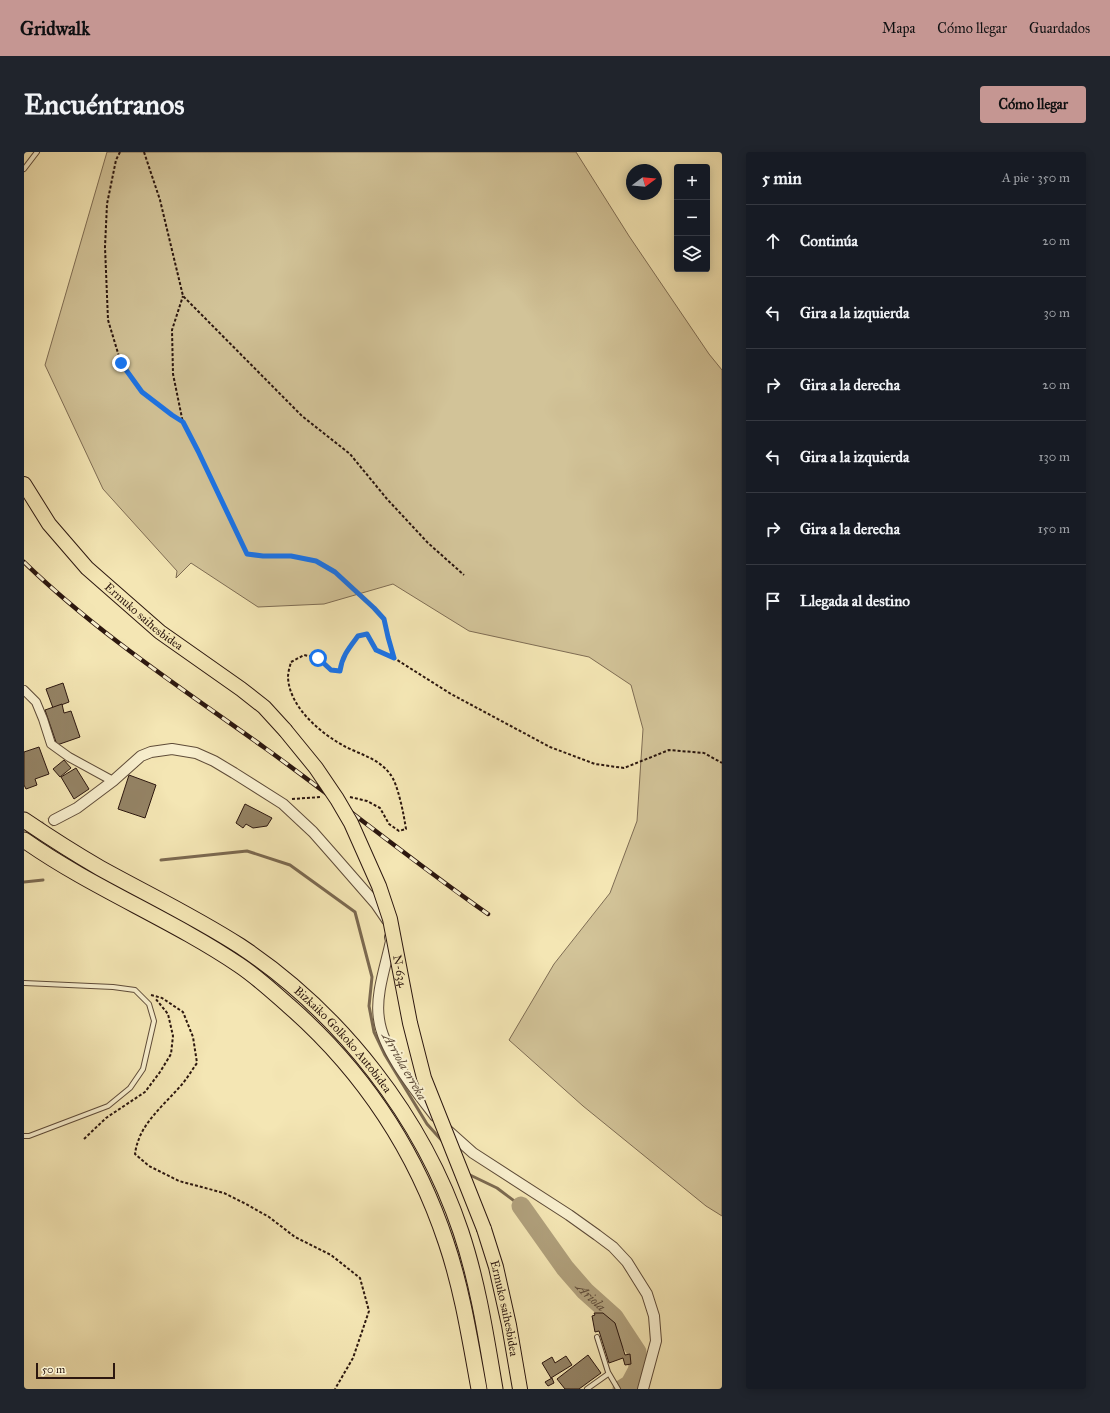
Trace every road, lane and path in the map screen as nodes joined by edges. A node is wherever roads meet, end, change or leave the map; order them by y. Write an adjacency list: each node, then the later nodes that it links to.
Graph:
1 (37, 152): 4 (lane)
2 (120, 152): 6 (path)
3 (144, 152): 5 (path)
4 (24, 169)
5 (183, 296): 6 (path); 8 (path)
6 (183, 422): 9 (path)
7 (24, 484): 11 (highway, Ermuko saihesbidea)
8 (464, 575)
9 (394, 658): 12 (path); 14 (path)
10 (24, 690): 13 (street)
11 (285, 730): 23 (highway, N-634, bridge)
12 (722, 763)
13 (113, 781): 16 (street); 18 (street)
14 (349, 796)
15 (321, 797): 16 (path)
16 (277, 800): 32 (street)
17 (24, 820): 28 (highway, Bizkaiko Golkoko Autobidea)
18 (54, 820)
19 (24, 840): 27 (highway, Bizkaiko Golkoko Autobidea)
20 (24, 983): 21 (lane)
21 (135, 990): 22 (lane); 26 (path)
22 (24, 1136)
23 (484, 1229): 29 (highway, Ermuko saihesbidea)
24 (597, 1337): 25 (lane)
25 (608, 1374): 30 (lane); 31 (lane)
26 (335, 1389)
27 (478, 1389)
28 (495, 1389)
29 (520, 1389)
30 (587, 1389)
31 (618, 1389)
32 (643, 1389)

